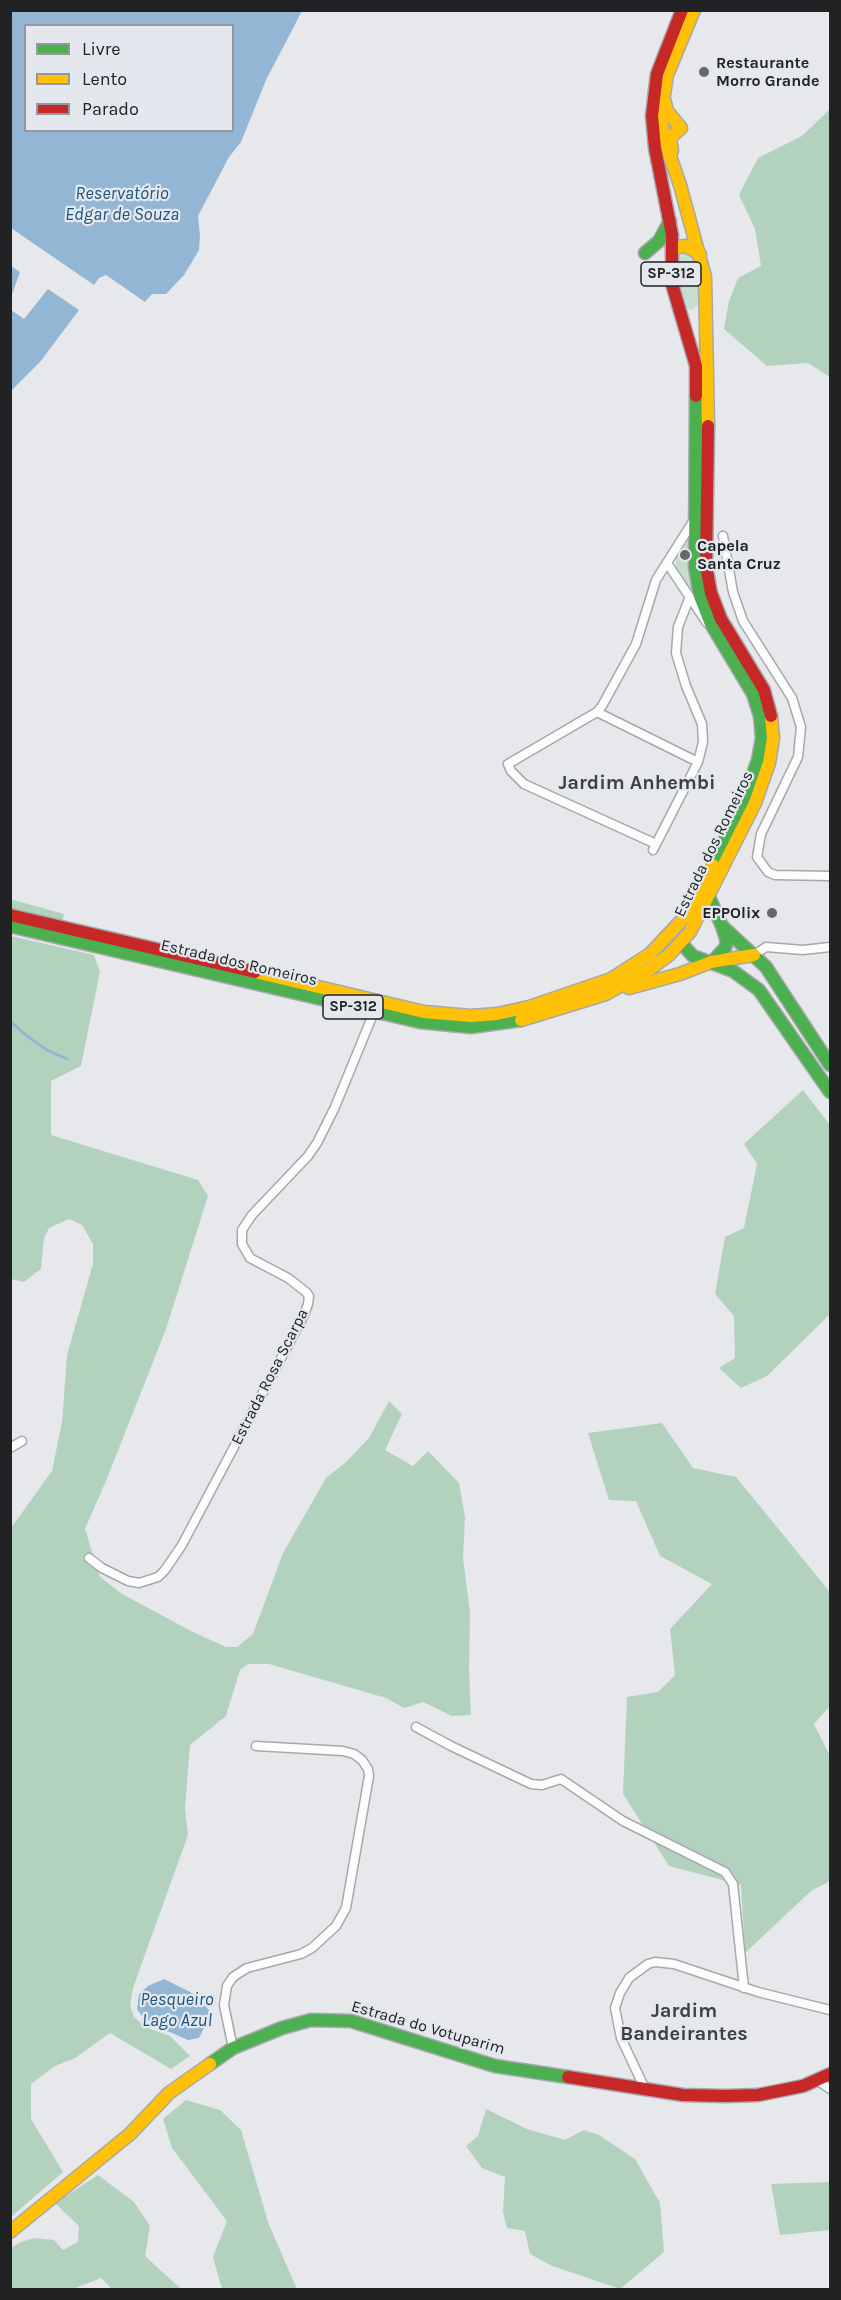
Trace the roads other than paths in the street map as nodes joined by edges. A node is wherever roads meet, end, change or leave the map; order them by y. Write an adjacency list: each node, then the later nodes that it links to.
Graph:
1 (682, 10): 5 (main road, Estrada dos Romeiros / SP-312)
2 (694, 10): 3 (main road, Estrada dos Romeiros / SP-312)
3 (663, 90): 4 (main road, Estrada dos Romeiros / SP-312); 4 (main road)
4 (681, 185): 8 (main road, Estrada dos Romeiros / SP-312)
5 (670, 221): 6 (main road, Estrada dos Romeiros / SP-312); 7 (main road)
6 (672, 248): 8 (main road); 10 (main road, Estrada dos Romeiros / SP-312)
7 (645, 253)
8 (700, 254): 9 (main road, Estrada dos Romeiros / SP-312)
9 (707, 309): 10 (main road); 19 (main road, Estrada dos Romeiros / SP-312)
10 (679, 313): 11 (main road, Estrada dos Romeiros / SP-312)
11 (695, 519): 13 (street); 15 (main road, Estrada dos Romeiros / SP-312)
12 (723, 536): 18 (street)
13 (668, 563): 14 (street); 16 (street)
14 (689, 599): 15 (street); 17 (street)
15 (718, 636): 19 (main road, Estrada dos Romeiros / SP-312)
16 (597, 712): 17 (street); 17 (street)
17 (698, 762)
18 (831, 876)
19 (703, 897): 20 (main road, Estrada dos Romeiros / SP-312); 22 (main road); 23 (main road, Estrada dos Romeiros / SP-312)
20 (10, 915)
21 (10, 926): 28 (main road, Estrada dos Romeiros / SP-312)
22 (722, 926): 25 (main road); 26 (main road)
23 (681, 943): 26 (main road); 27 (main road, Estrada dos Romeiros / SP-312)
24 (831, 947): 25 (street)
25 (754, 954): 26 (main road); 29 (main road)
26 (711, 962): 27 (main road); 30 (main road)
27 (606, 993): 28 (main road, Estrada dos Romeiros / SP-312)
28 (374, 1012): 33 (street, Estrada Rosa Scarpa)
29 (831, 1065)
30 (831, 1092)
31 (22, 1441): 32 (street)
32 (10, 1448)
33 (89, 1558)
34 (416, 1727): 36 (street)
35 (256, 1746): 38 (street)
36 (744, 1988): 37 (street); 39 (street)
37 (831, 2010)
38 (233, 2048): 42 (main road, Estrada do Votuparim); 45 (main road, Estrada do Votuparim)
39 (633, 2064): 42 (street); 43 (street)
40 (831, 2074): 41 (main road, Estrada do Votuparim)
41 (818, 2080): 43 (main road, Estrada do Votuparim); 44 (street)
42 (629, 2087): 43 (main road, Estrada do Votuparim)
43 (645, 2089)
44 (831, 2089)
45 (10, 2232)

